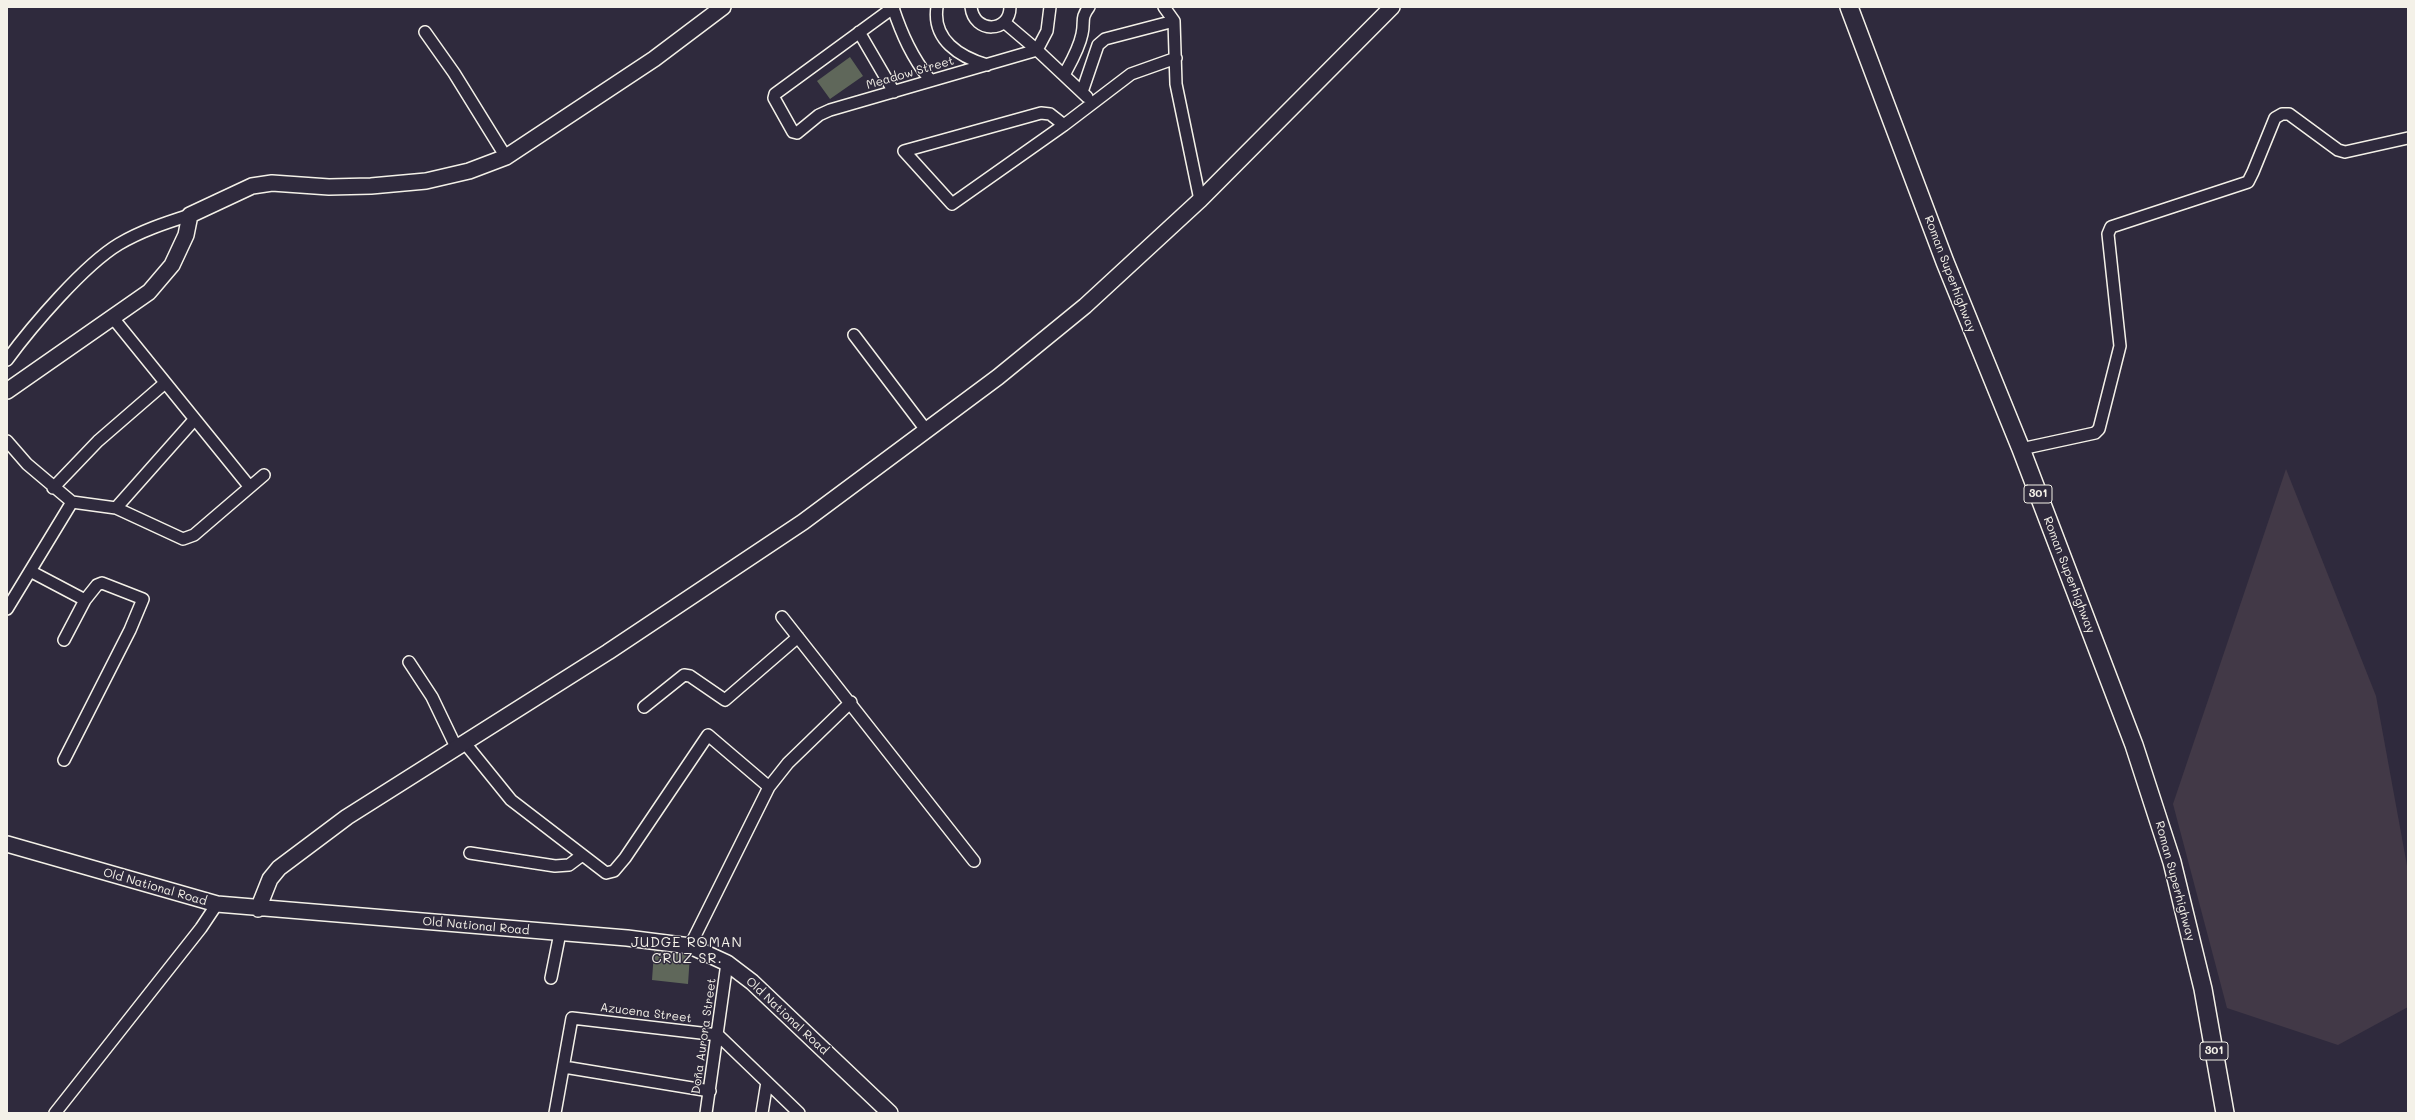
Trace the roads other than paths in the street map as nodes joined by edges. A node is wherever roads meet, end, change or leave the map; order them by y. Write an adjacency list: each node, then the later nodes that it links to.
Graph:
1 (723, 7): 25 (street)
2 (894, 7): 14 (street); 19 (street)
3 (938, 7): 17 (street)
4 (971, 7): 12 (street)
5 (1010, 7): 12 (street)
6 (1050, 7): 15 (street)
7 (1089, 7): 18 (street)
8 (1164, 7): 11 (street)
9 (1392, 7): 26 (street)
10 (1849, 7): 36 (main road, Roman Superhighway / 301)
11 (1174, 21): 16 (street); 21 (street)
12 (1004, 22): 15 (street)
13 (425, 32): 25 (street)
14 (858, 32): 20 (street); 20 (street, Meadow Street)
15 (1038, 50): 17 (street, Meadow Street); 18 (street)
16 (1176, 58): 22 (street); 26 (street)
17 (990, 65): 19 (street, Meadow Street)
18 (1064, 75): 21 (street)
19 (930, 80): 20 (street, Meadow Street)
20 (894, 92)
21 (1082, 92): 22 (street)
22 (1093, 103): 23 (street)
23 (1064, 125): 23 (street)
24 (2408, 138): 36 (street)
25 (506, 157): 27 (street)
26 (1200, 200): 34 (street)
27 (190, 215): 28 (street); 30 (street)
28 (113, 318): 31 (street); 32 (street)
29 (854, 335): 34 (street)
30 (7, 360)
31 (165, 383): 33 (street); 39 (street)
32 (7, 391)
33 (194, 420): 38 (street); 41 (street)
34 (926, 430): 51 (street)
35 (7, 441): 39 (street)
36 (2020, 449): 74 (main road, Roman Superhighway / 301)
37 (264, 475): 38 (street)
38 (249, 486): 41 (street)
39 (53, 488): 40 (street)
40 (72, 502): 41 (street); 42 (street)
41 (116, 508)
42 (30, 571): 43 (street); 44 (street)
43 (85, 600): 47 (street); 52 (street)
44 (7, 609)
45 (782, 617): 46 (street)
46 (798, 637): 49 (street); 50 (street)
47 (64, 640)
48 (409, 662): 51 (street)
49 (851, 702): 53 (street); 57 (street)
50 (644, 707)
51 (460, 745): 56 (street); 59 (street)
52 (64, 760)
53 (769, 787): 56 (street); 61 (street)
54 (7, 844): 58 (street, Old National Road)
55 (470, 853): 56 (street)
56 (581, 856)
57 (974, 861)
58 (216, 904): 59 (street, Old National Road); 68 (street)
59 (258, 909): 60 (street, Old National Road)
60 (560, 933): 61 (street, Old National Road); 63 (street)
61 (690, 946): 62 (street, Old National Road)
62 (727, 963): 64 (street, Doña Aurora Street); 73 (street, Old National Road)
63 (550, 978)
64 (718, 1035): 65 (street, Azucena Street); 66 (street); 67 (street, Doña Aurora Street)
65 (564, 1067): 67 (street); 69 (street)
66 (766, 1082): 71 (street); 72 (street)
67 (710, 1091): 70 (street, Doña Aurora Street)
68 (56, 1113)
69 (555, 1113)
70 (706, 1113)
71 (762, 1113)
72 (799, 1113)
73 (890, 1113)
74 (2225, 1113)

